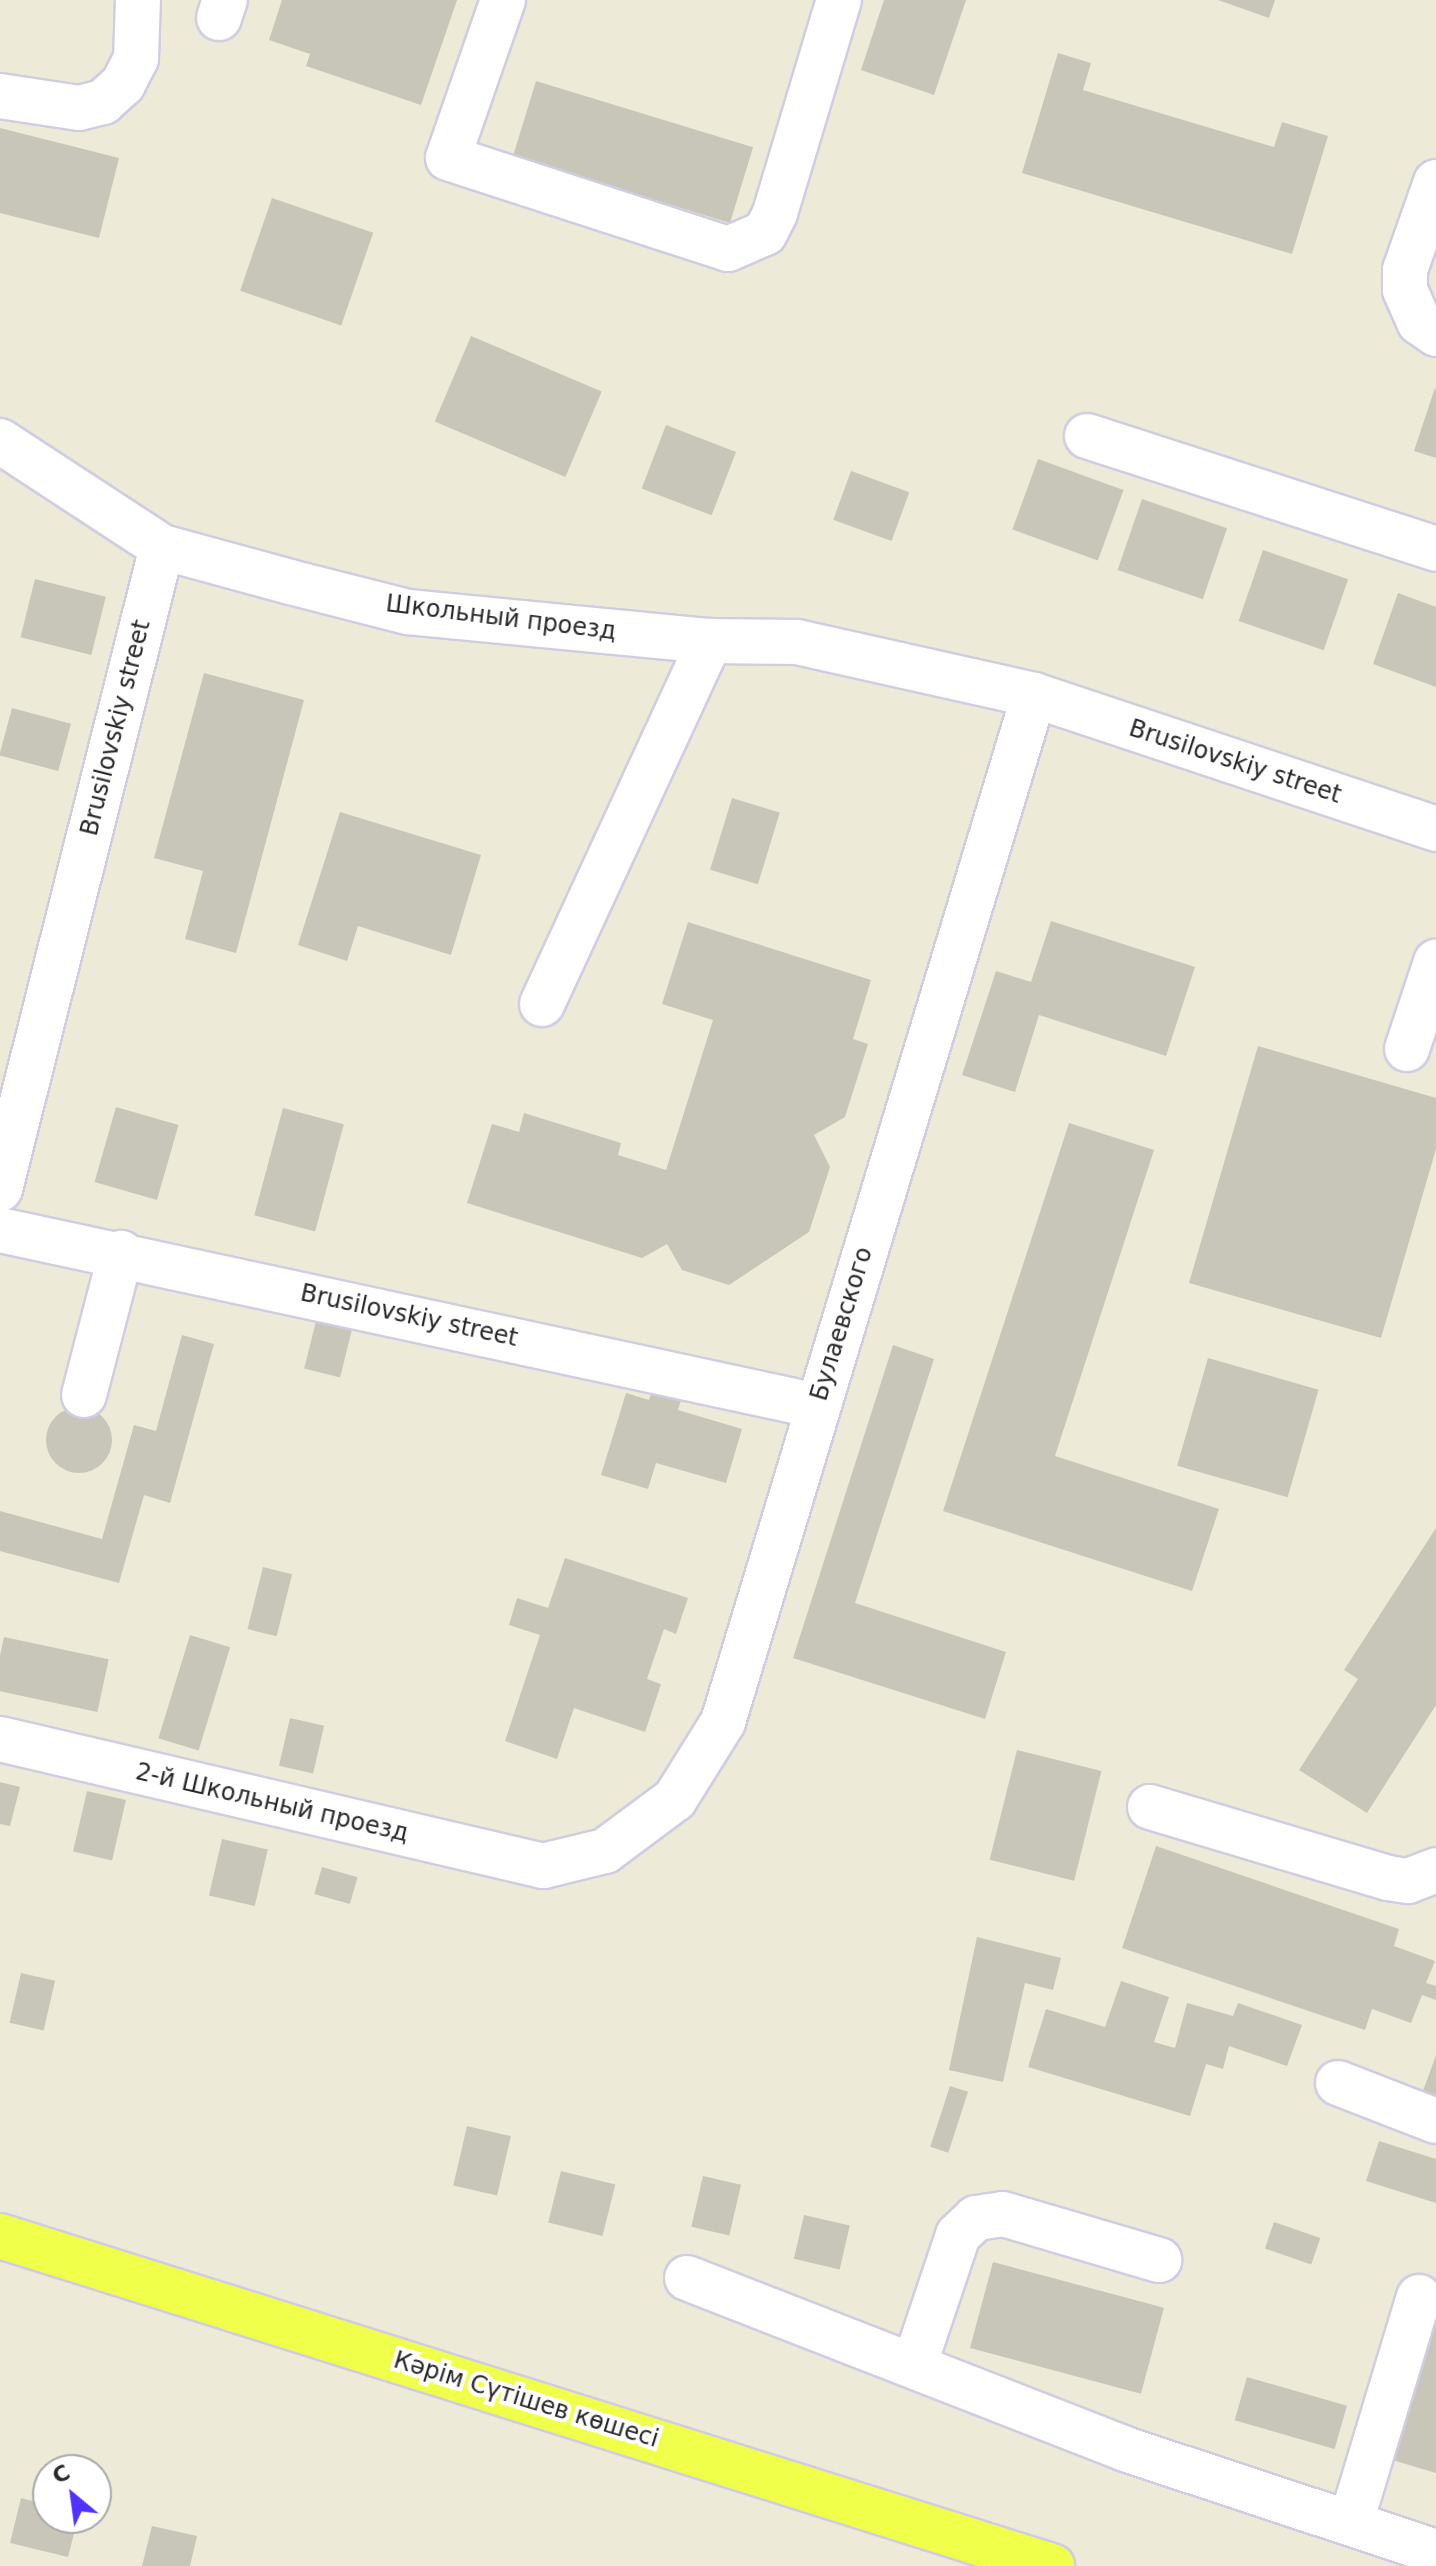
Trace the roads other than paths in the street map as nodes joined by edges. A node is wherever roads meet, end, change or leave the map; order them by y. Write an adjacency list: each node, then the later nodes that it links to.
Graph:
1 (138, 0): 4 (street)
2 (503, 0): 3 (street)
3 (839, 0)
4 (0, 96)
5 (1436, 182): 6 (street)
6 (1436, 334)
7 (1087, 436): 10 (street)
8 (0, 441): 9 (street, Школьный проезд)
9 (162, 547): 11 (street, Школьный проезд); 17 (street, Brusilovskiy street)
10 (1436, 549)
11 (710, 641): 12 (street, Школьный проезд); 15 (street)
12 (1034, 695): 13 (street, Brusilovskiy street); 21 (street, Булаевского)
13 (1436, 829)
14 (1436, 962): 16 (street)
15 (542, 1004)
16 (1407, 1049)
17 (0, 1189)
18 (0, 1230): 19 (street, Brusilovskiy street)
19 (121, 1253): 20 (street); 21 (street, Brusilovskiy street)
20 (84, 1395)
21 (817, 1406): 24 (street, Булаевского)
22 (0, 1739): 24 (street, 2-й Школьный проезд)
23 (1150, 1807): 25 (street)
24 (543, 1866)
25 (1436, 1870)
26 (1338, 2083): 27 (street)
27 (1436, 2121)
28 (0, 2236): 35 (main road, Кәрім Сүтішев көшесі)
29 (1159, 2260): 32 (street)
30 (687, 2278): 32 (street)
31 (1419, 2297): 33 (street)
32 (914, 2366): 33 (street)
33 (1351, 2522): 34 (street)
34 (1436, 2552)
35 (1052, 2566)

